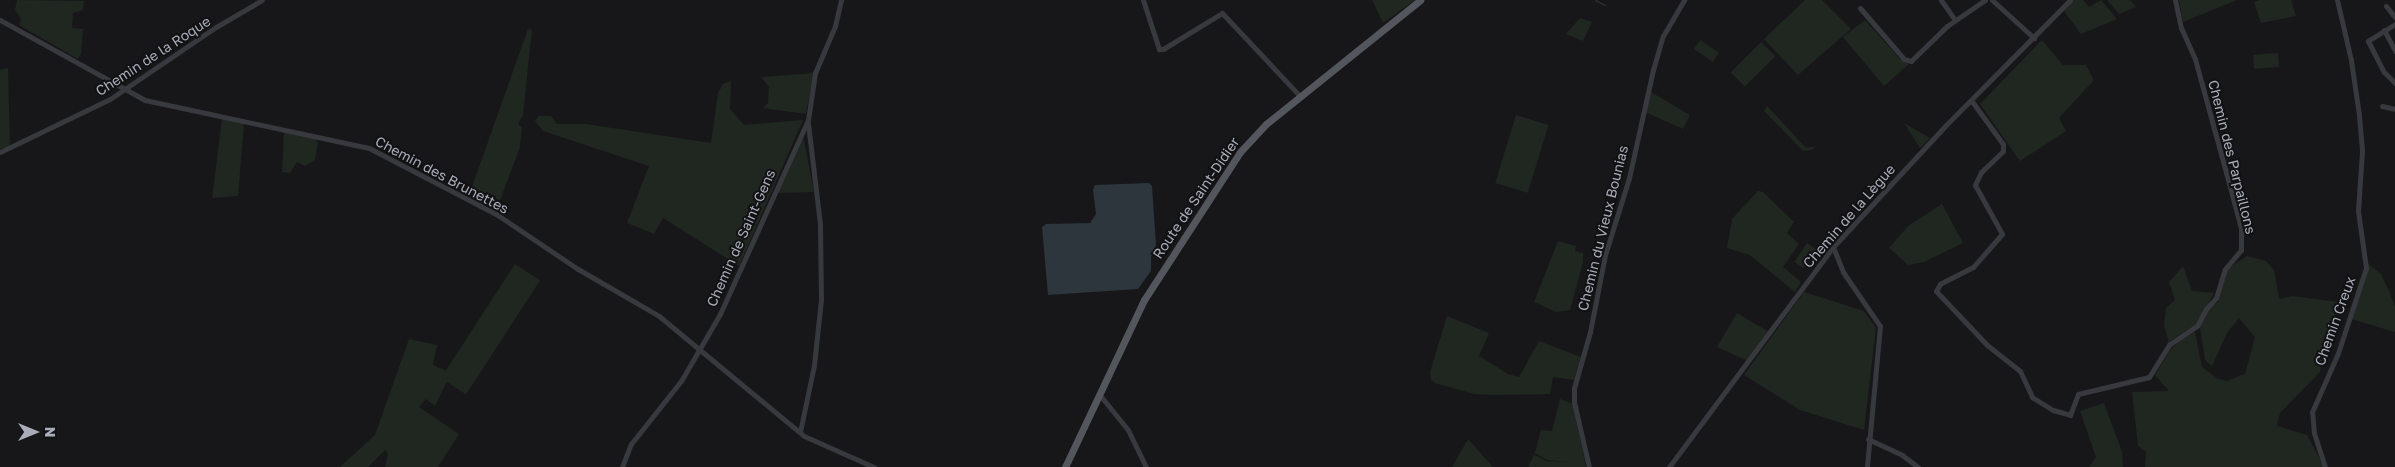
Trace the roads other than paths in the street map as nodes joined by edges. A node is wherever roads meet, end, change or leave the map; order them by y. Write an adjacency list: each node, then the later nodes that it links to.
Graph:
1 (262, 0): 22 (street, Chemin de la Roque)
2 (841, 0): 27 (street, Chemin de Saint-Gens)
3 (1143, 0): 23 (street)
4 (1420, 0): 23 (main road, Route de Saint-Didier)
5 (1684, 0): 38 (street, Chemin du Vieux Bounias)
6 (1941, 0): 16 (street)
7 (1985, 0): 16 (street)
8 (1992, 0): 19 (street)
9 (2070, 0): 19 (street, Chemin de la Lègue)
10 (2174, 0): 24 (street, Chemin des Parpaillons)
11 (2338, 0): 42 (street, Chemin Creux)
12 (2386, 6): 14 (street)
13 (1860, 8): 16 (street)
14 (2395, 17)
15 (0, 20): 22 (street, Chemin des Brunettes)
16 (1954, 20)
17 (2395, 24): 18 (street)
18 (2384, 30): 20 (street); 21 (street)
19 (2034, 38): 24 (street, Chemin de la Lègue)
20 (2395, 51)
21 (2395, 83)
22 (125, 90): 28 (street, Chemin de la Roque); 30 (street, Chemin des Brunettes)
23 (1300, 96): 31 (main road, Route de Saint-Didier)
24 (1971, 100): 29 (street, Chemin de la Lègue)
25 (2382, 106): 26 (street)
26 (2395, 109)
27 (808, 120): 30 (street, Chemin de Saint-Gens); 32 (street)
28 (0, 152)
29 (1832, 247): 33 (street); 39 (street, Chemin de la Lègue)
30 (698, 351): 32 (street, Chemin des Brunettes); 34 (street, Chemin de Saint-Gens)
31 (1099, 394): 36 (main road, Route de Saint-Didier); 37 (street)
32 (800, 432): 35 (street, Chemin des Brunettes)
33 (1868, 439): 40 (street); 41 (street)
34 (622, 467)
35 (874, 467)
36 (1064, 467)
37 (1146, 467)
38 (1589, 467)
39 (1669, 467)
40 (1867, 467)
41 (1918, 467)
42 (2325, 467)

